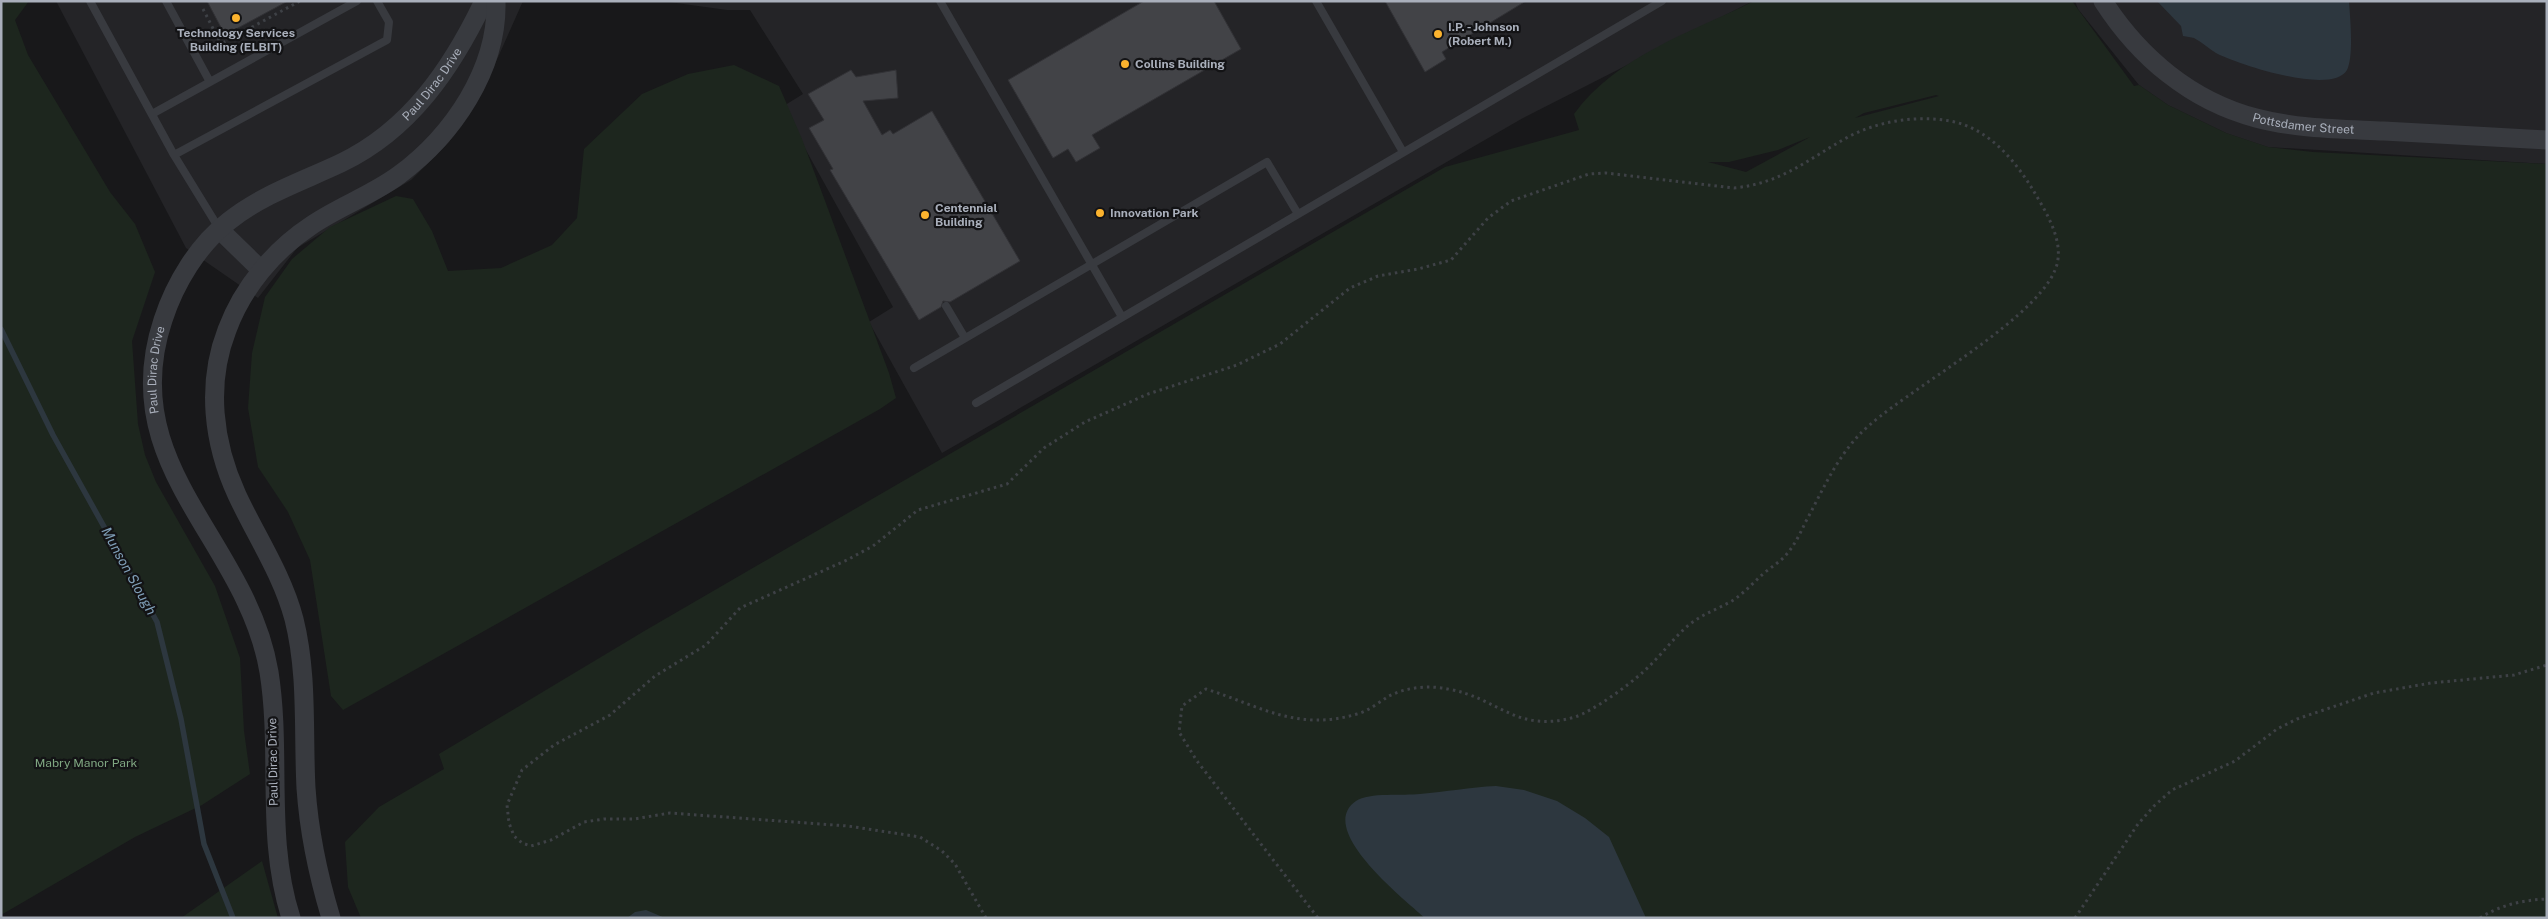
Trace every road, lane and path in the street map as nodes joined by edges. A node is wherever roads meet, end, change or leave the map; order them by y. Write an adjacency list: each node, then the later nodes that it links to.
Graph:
1 (90, 1): 16 (lane)
2 (166, 1): 14 (lane)
3 (300, 1): 13 (path)
4 (358, 1): 15 (lane)
5 (377, 1): 19 (lane)
6 (484, 1): 21 (street, Paul Dirac Drive)
7 (496, 1): 23 (street)
8 (940, 1): 22 (lane)
9 (1316, 1): 18 (lane)
10 (1662, 1): 18 (lane)
11 (2104, 1): 17 (street, Pottsdamer Street)
12 (203, 9): 13 (path)
13 (221, 44): 14 (path)
14 (197, 57): 15 (lane)
15 (210, 82): 16 (lane)
16 (152, 114): 19 (lane)
17 (2547, 140)
18 (1403, 152): 20 (lane)
19 (174, 155): 21 (lane)
20 (1298, 214): 22 (lane); 25 (lane)
21 (220, 230): 23 (street); 31 (street, Paul Dirac Drive)
22 (1092, 264): 25 (lane); 26 (lane)
23 (261, 270): 32 (street)
24 (946, 306): 26 (lane)
25 (1122, 317): 28 (lane)
26 (965, 338): 27 (lane)
27 (914, 368)
28 (976, 403)
29 (2547, 665): 35 (path)
30 (2547, 899): 36 (path)
31 (291, 918)
32 (331, 918)
33 (986, 918): 34 (path)
34 (1318, 918)
35 (2075, 918)
36 (2480, 918)

